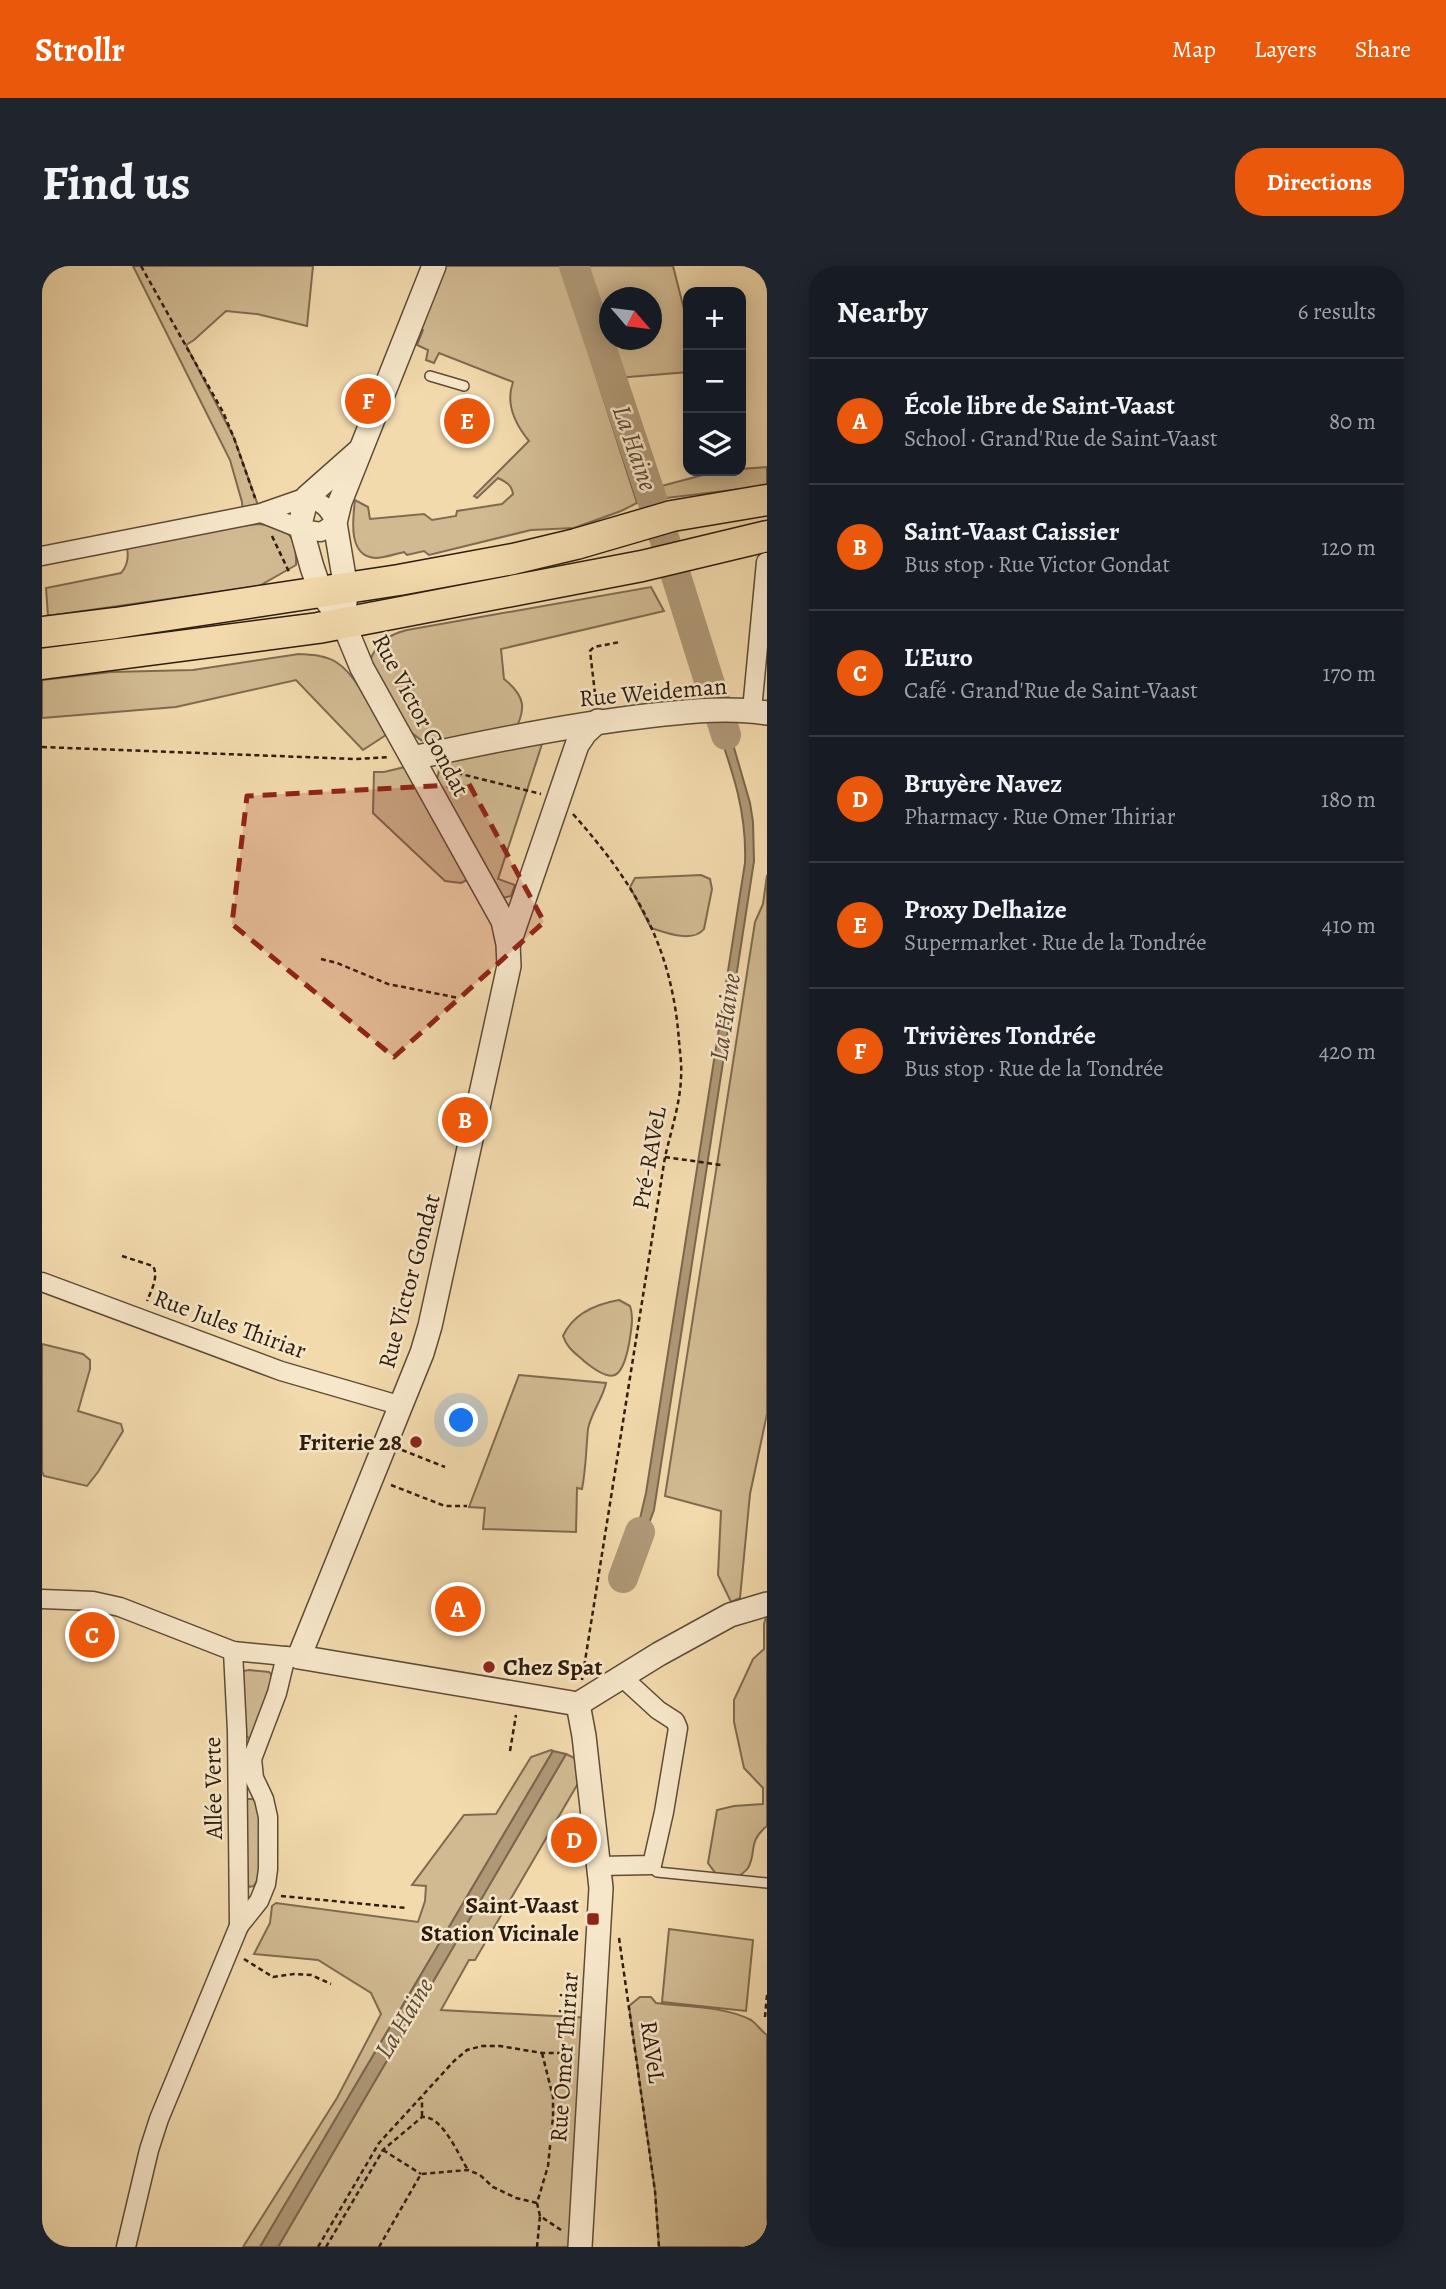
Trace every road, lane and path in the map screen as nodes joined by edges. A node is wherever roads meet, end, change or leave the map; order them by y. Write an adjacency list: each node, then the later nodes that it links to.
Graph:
1 (434, 266): 4 (street)
2 (430, 376): 3 (lane)
3 (464, 386)
4 (359, 451): 5 (street); 8 (street)
5 (307, 497): 7 (street); 8 (street); 9 (street)
6 (767, 500): 13 (highway)
7 (261, 513): 9 (street); 11 (street)
8 (335, 523): 9 (street); 13 (street)
9 (301, 529): 13 (street)
10 (767, 536): 14 (highway)
11 (42, 556)
12 (766, 562): 18 (street, Rue Weideman)
13 (334, 591): 14 (street); 15 (highway)
14 (343, 622): 17 (highway); 21 (street, Rue Victor Gondat)
15 (42, 632)
16 (620, 642): 19 (path)
17 (42, 664)
18 (750, 711): 19 (street, Rue Weideman)
19 (598, 721): 21 (street, Rue Weideman); 22 (street, Rue Victor Gondat)
20 (42, 747): 21 (path, Pré-RAVeL)
21 (414, 758): 22 (path, Pré-RAVeL); 23 (street, Rue Victor Gondat)
22 (557, 800): 23 (street, Rue Victor Gondat); 26 (path, Pré-RAVeL)
23 (509, 944): 31 (street, Rue Victor Gondat)
24 (321, 959): 25 (path)
25 (459, 998)
26 (666, 1157): 27 (path); 42 (path, Pré-RAVeL)
27 (720, 1165)
28 (122, 1256): 30 (path)
29 (42, 1282): 30 (street, Rue Jules Thiriar)
30 (140, 1317): 31 (street, Rue Jules Thiriar)
31 (402, 1406): 32 (street, Rue Victor Gondat)
32 (387, 1443): 33 (path); 34 (street, Rue Victor Gondat)
33 (445, 1467)
34 (372, 1478): 35 (path); 39 (street, Rue Victor Gondat)
35 (467, 1506)
36 (42, 1599): 38 (street)
37 (767, 1604): 40 (street)
38 (233, 1651): 39 (street); 49 (street, Allée Verte)
39 (292, 1656): 41 (street); 47 (street, Allée Verte)
40 (622, 1677): 42 (street); 45 (street)
41 (519, 1694): 42 (street); 43 (path)
42 (578, 1704): 44 (street, Rue Omer Thiriar)
43 (510, 1751)
44 (599, 1866): 45 (street); 55 (street, Rue Omer Thiriar)
45 (650, 1866): 46 (lane)
46 (767, 1883)
47 (261, 1894): 48 (path); 49 (street, Allée Verte)
48 (406, 1908)
49 (239, 1926): 51 (street, Allée Verte)
50 (619, 1939): 71 (path, RAVeL)
51 (229, 1951): 52 (path); 66 (street, Allée Verte)
52 (331, 1984)
53 (767, 1995): 54 (path)
54 (765, 2017)
55 (590, 2049): 56 (path); 64 (street, Rue Omer Thiriar)
56 (542, 2053): 57 (path); 62 (path)
57 (422, 2098): 58 (path); 67 (path)
58 (422, 2117): 59 (path); 60 (path)
59 (383, 2150): 61 (path); 65 (path)
60 (468, 2170): 61 (path); 62 (path)
61 (421, 2174): 69 (path)
62 (537, 2203): 63 (path)
63 (540, 2216): 64 (path); 70 (path)
64 (580, 2242)
65 (327, 2246): 68 (path)
66 (125, 2247)
67 (318, 2247)
68 (333, 2247)
69 (379, 2247)
70 (537, 2247)
71 (659, 2247)

